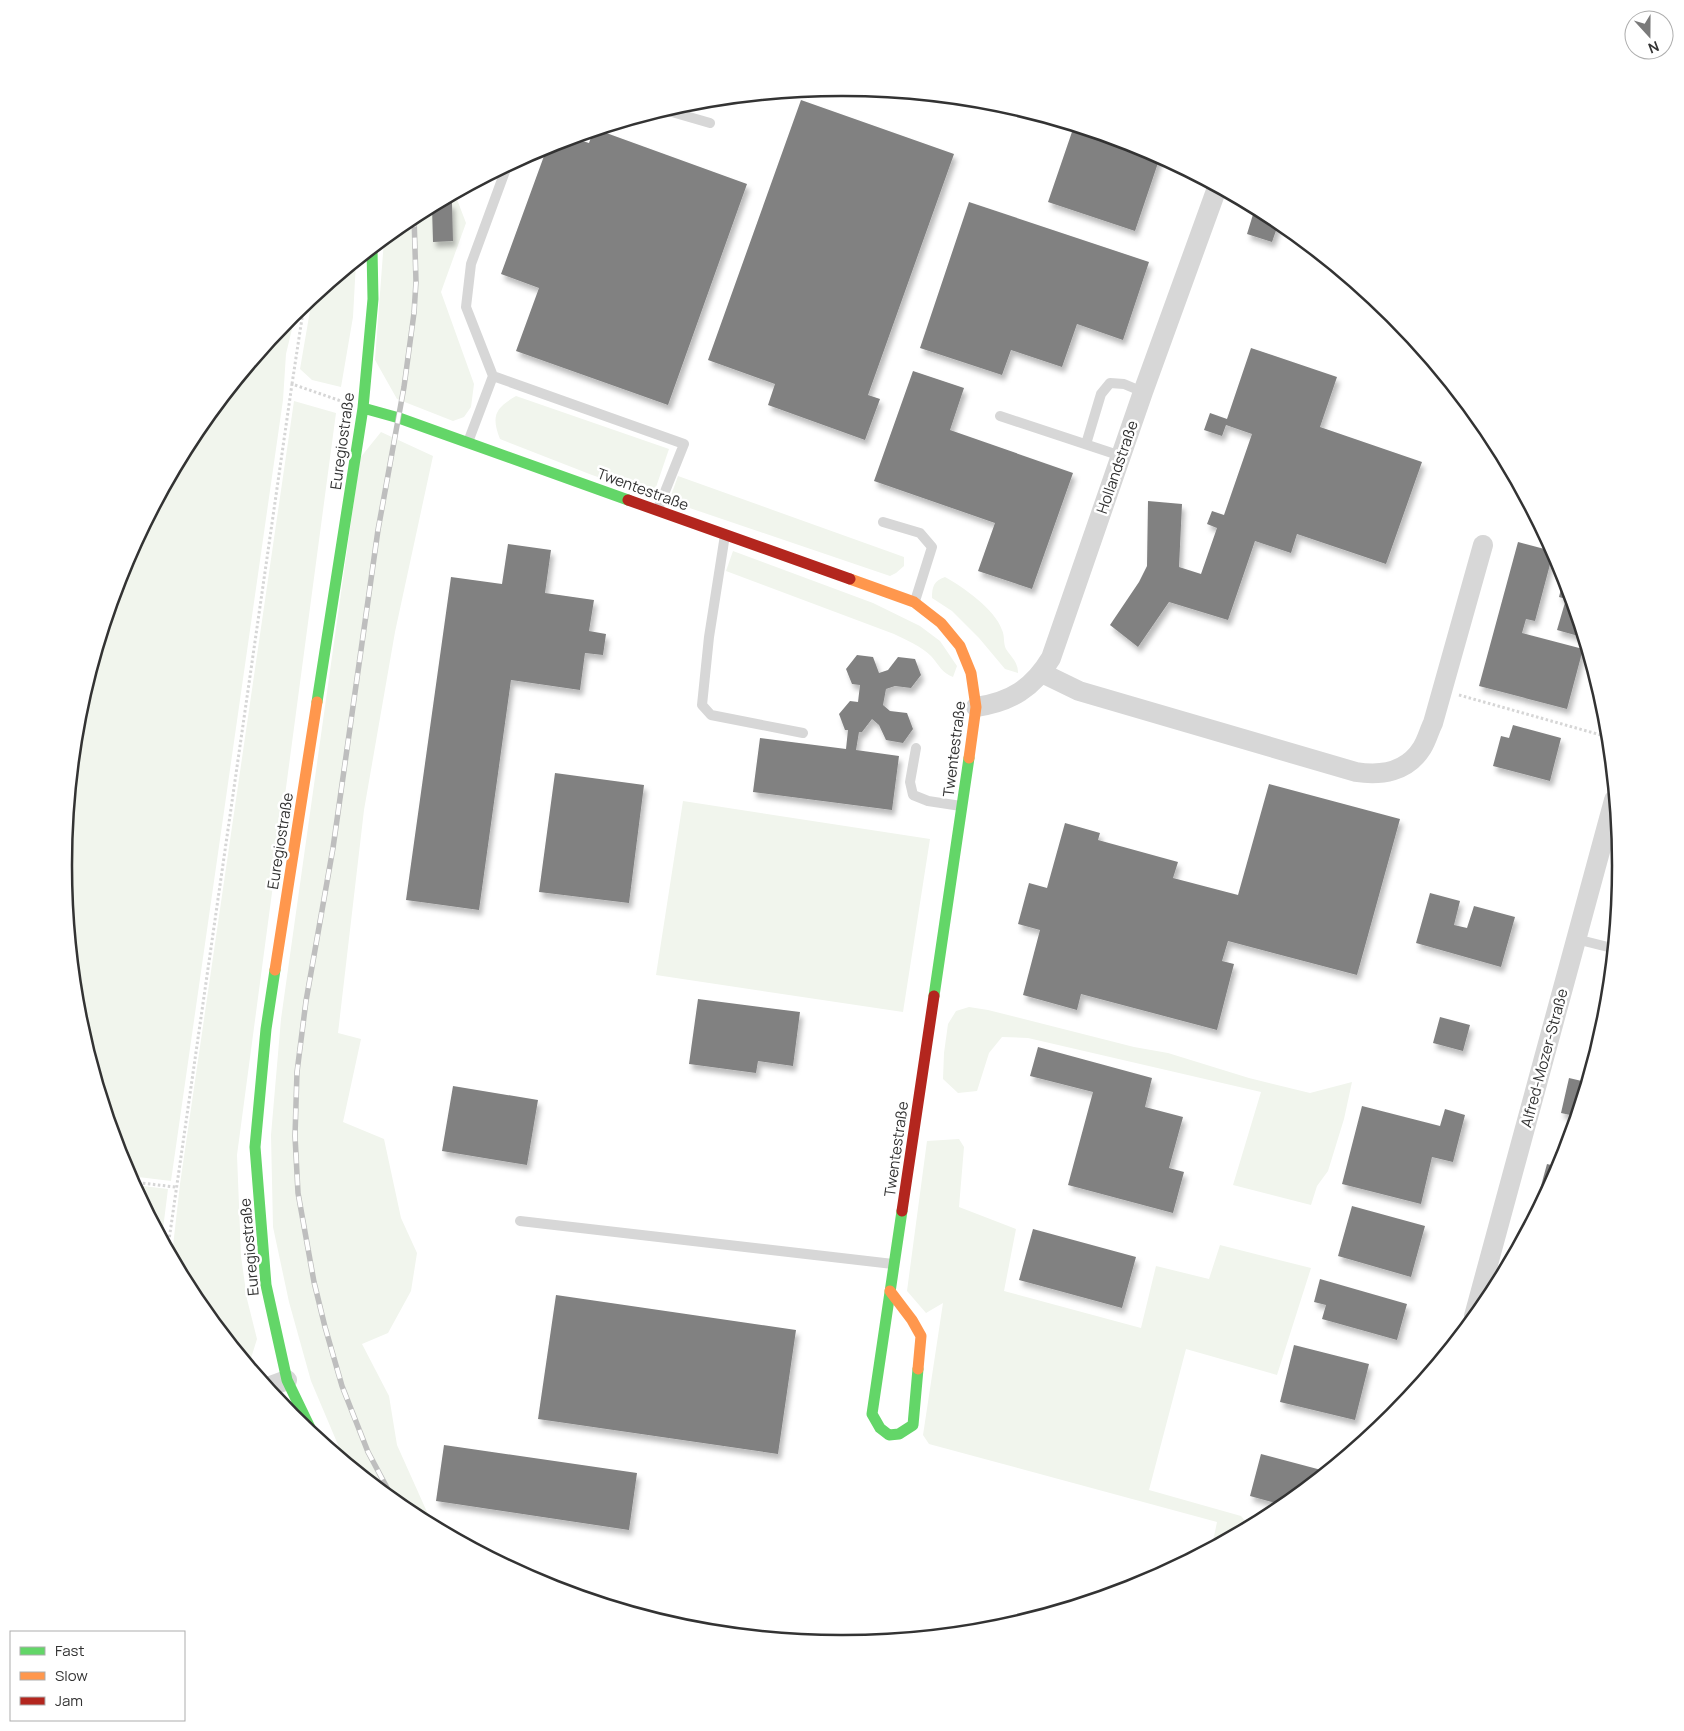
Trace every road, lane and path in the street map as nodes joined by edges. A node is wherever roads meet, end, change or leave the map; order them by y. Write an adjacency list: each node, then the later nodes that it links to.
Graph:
1 (679, 114): 2 (lane)
2 (710, 123)
3 (504, 174): 7 (lane)
4 (1215, 193): 9 (street, Hollandstraße)
5 (372, 257): 10 (street, Euregiostraße)
6 (302, 317): 8 (path)
7 (493, 376): 12 (lane); 15 (lane)
8 (292, 384): 10 (path); 31 (path)
9 (1143, 392): 13 (lane); 14 (street, Hollandstraße)
10 (363, 408): 12 (street, Twentestraße); 37 (street, Euregiostraße)
11 (1000, 416): 13 (lane)
12 (468, 443): 15 (street, Twentestraße)
13 (1086, 444): 14 (lane)
14 (1121, 456): 20 (street, Hollandstraße)
15 (658, 510): 17 (street, Twentestraße)
16 (883, 522): 19 (lane)
17 (725, 534): 19 (street, Twentestraße); 23 (lane)
18 (1483, 545): 21 (street)
19 (914, 602): 22 (street, Twentestraße)
20 (1042, 674): 21 (street); 22 (street, Hollandstraße)
21 (1442, 690): 24 (path)
22 (976, 707): 26 (street, Twentestraße)
23 (803, 733)
24 (1600, 735)
25 (916, 748): 26 (lane)
26 (962, 807): 34 (street, Twentestraße)
27 (1610, 815): 28 (street, Alfred-Mozer-Straße)
28 (1576, 938): 29 (lane); 36 (street, Alfred-Mozer-Straße)
29 (1607, 947)
30 (142, 1183): 31 (path)
31 (175, 1187): 33 (path)
32 (520, 1221): 34 (lane)
33 (169, 1237)
34 (894, 1264): 35 (street, Twentestraße)
35 (890, 1291): 35 (street, Twentestraße)
36 (1479, 1297)
37 (287, 1380): 38 (street); 39 (street, Euregiostraße)
38 (274, 1385)
39 (304, 1416)

